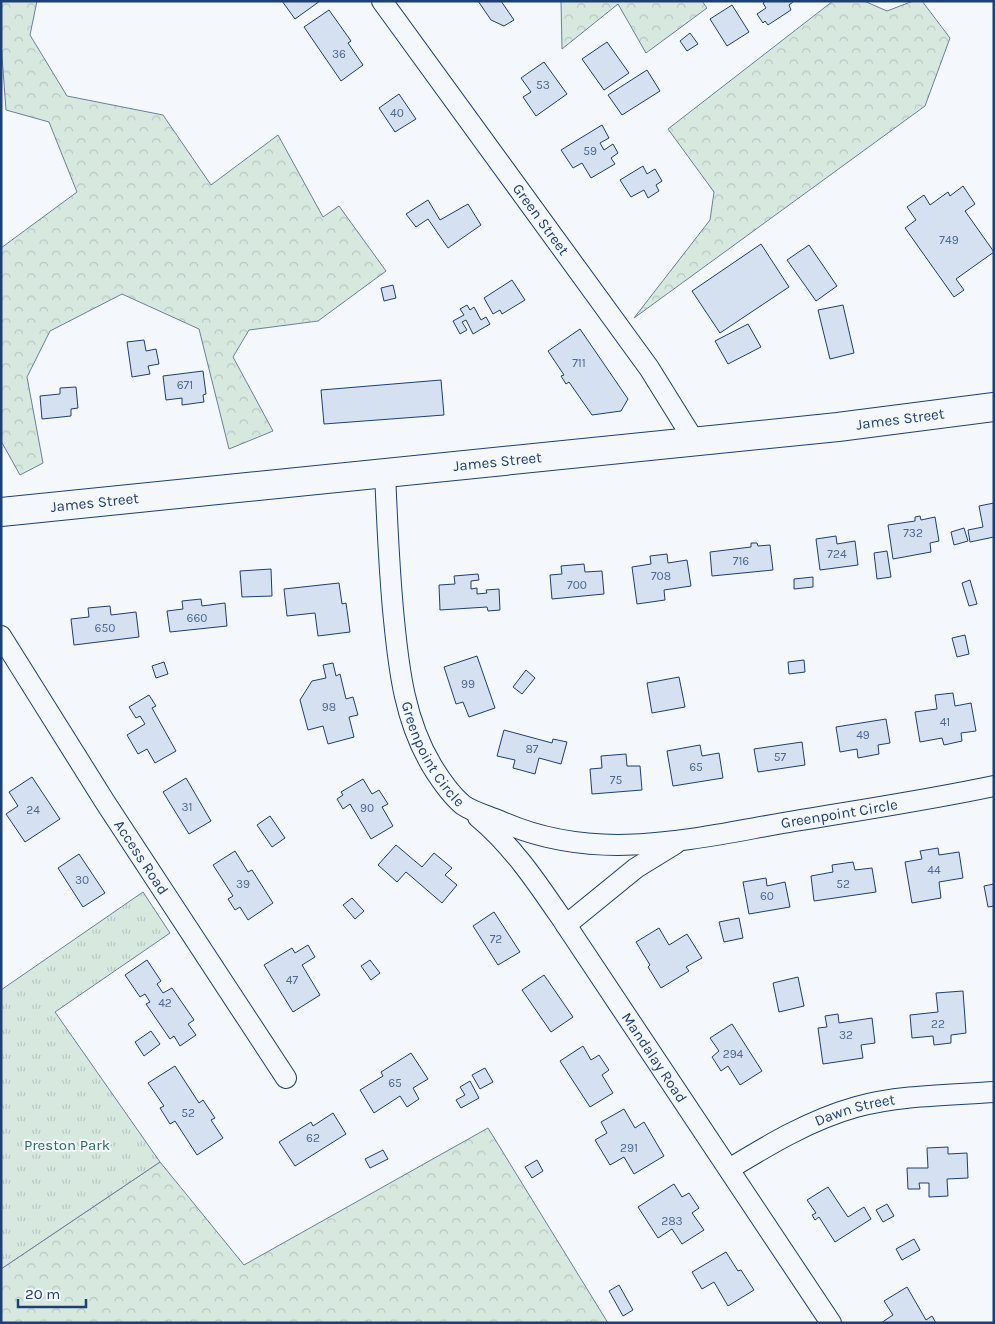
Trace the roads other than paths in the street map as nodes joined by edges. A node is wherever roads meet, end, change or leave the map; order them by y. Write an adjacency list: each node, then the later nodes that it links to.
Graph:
1 (382, 1): 3 (street, Green Street)
2 (994, 407): 3 (main road, James Street)
3 (694, 442): 4 (main road, James Street)
4 (385, 472): 5 (main road, James Street); 8 (street, Greenpoint Circle)
5 (1, 512)
6 (1, 636): 11 (street, Access Road)
7 (994, 786): 9 (street, Greenpoint Circle)
8 (463, 805): 9 (street, Greenpoint Circle); 10 (street, Mandalay Road)
9 (684, 839): 10 (street, Greenpoint Circle)
10 (566, 924): 13 (street, Mandalay Road)
11 (286, 1078)
12 (994, 1092): 13 (street, Dawn Street)
13 (729, 1169): 14 (street, Mandalay Road)
14 (831, 1323)

